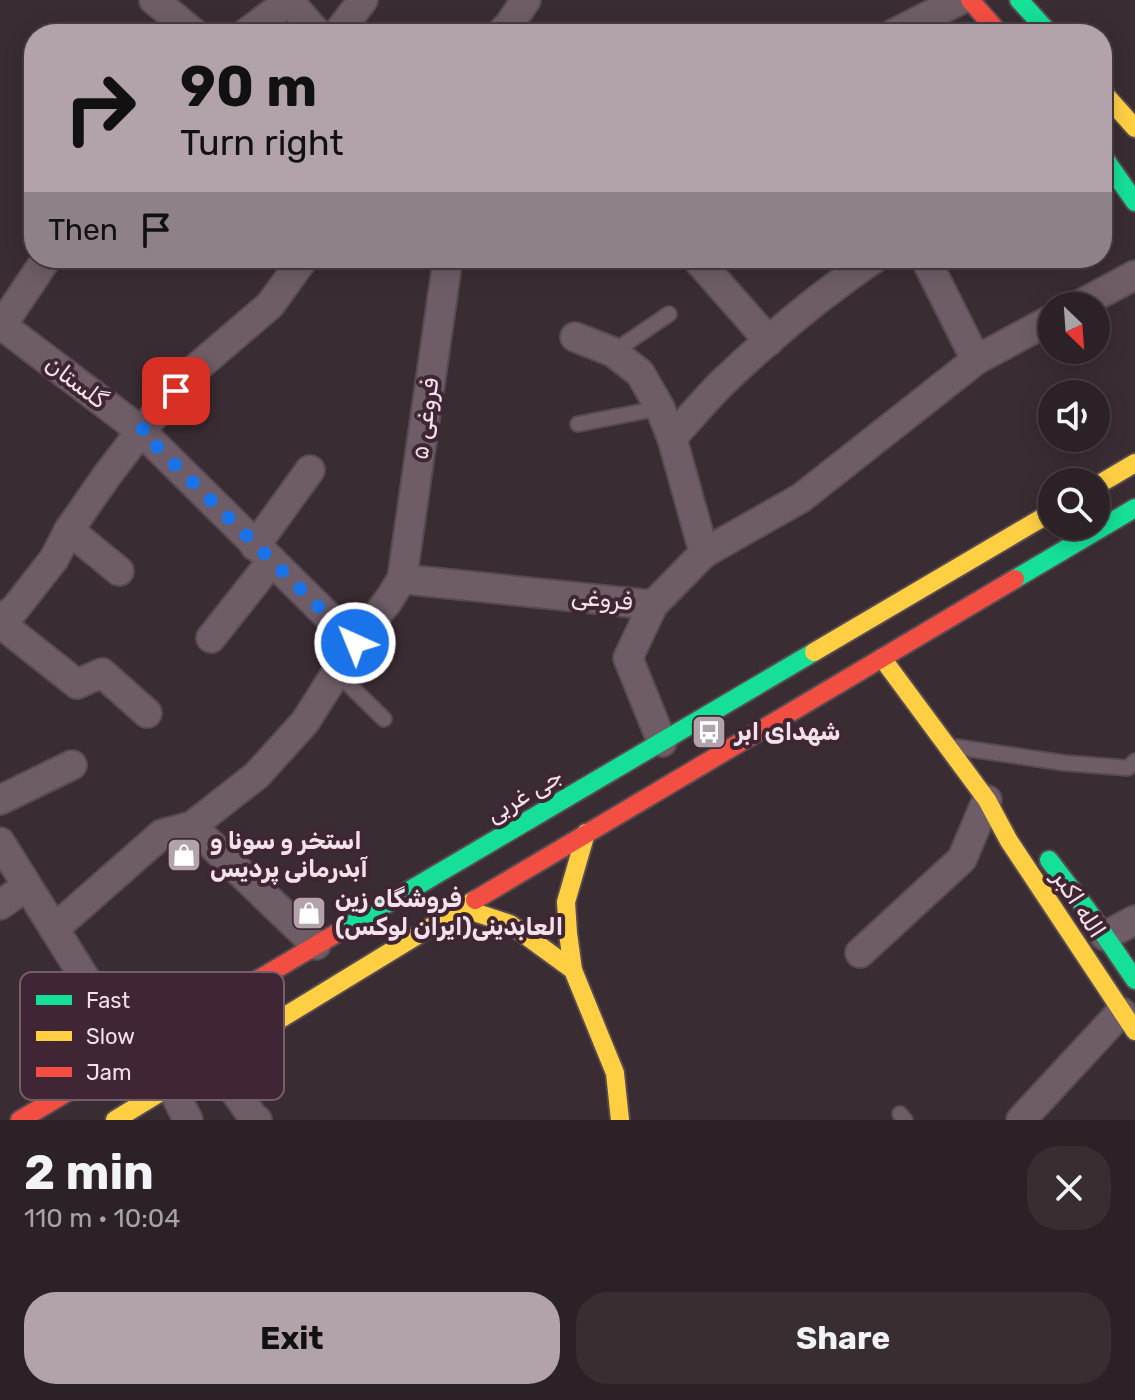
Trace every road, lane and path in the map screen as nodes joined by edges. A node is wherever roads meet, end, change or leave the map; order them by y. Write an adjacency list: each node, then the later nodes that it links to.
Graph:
1 (154, 0): 8 (street)
2 (289, 0): 9 (street); 10 (street)
3 (363, 0): 11 (street)
4 (526, 0): 12 (street)
5 (960, 0): 13 (street)
6 (970, 0): 14 (main road)
7 (1019, 0): 15 (main road)
8 (183, 24)
9 (258, 24)
10 (309, 24)
11 (345, 24)
12 (510, 24)
13 (913, 24)
14 (991, 24)
15 (1041, 24)
16 (1112, 102): 17 (main road)
17 (1135, 128)
18 (1112, 169): 19 (main road)
19 (1135, 202)
20 (40, 268): 29 (street)
21 (297, 268): 37 (street)
22 (447, 268): 48 (street, فروغی ۵)
23 (705, 268): 32 (street)
24 (859, 268): 32 (street)
25 (930, 268): 34 (street)
26 (1135, 275): 27 (street)
27 (1103, 292)
28 (669, 314): 33 (lane)
29 (1, 326): 37 (street, گلستان)
30 (1038, 327): 34 (street)
31 (575, 337): 33 (street)
32 (769, 341): 38 (street)
33 (613, 352): 35 (street)
34 (976, 360): 45 (street)
35 (660, 408): 36 (lane); 38 (street)
36 (578, 424)
37 (141, 431): 44 (street); 46 (street, گلستان)
38 (672, 438): 45 (street)
39 (1134, 462): 41 (main road)
40 (310, 470): 46 (street)
41 (1110, 477)
42 (1134, 511): 53 (main road)
43 (1038, 520): 57 (main road, جی غربی)
44 (69, 530): 47 (street); 50 (street)
45 (704, 553): 49 (street)
46 (263, 554): 51 (street); 52 (street, گلستان)
47 (119, 571)
48 (402, 579): 49 (street, فروغی); 52 (street)
49 (653, 605): 57 (street, فروغی)
50 (0, 621): 55 (street)
51 (211, 638)
52 (355, 643): 54 (street)
53 (882, 658): 58 (main road, الله اکبر); 65 (main road)
54 (337, 673): 56 (lane); 63 (street)
55 (147, 713)
56 (384, 719)
57 (662, 742): 74 (main road, جی غربی)
58 (947, 746): 59 (lane); 62 (main road, الله اکبر)
59 (1135, 761)
60 (72, 765): 61 (street)
61 (0, 800)
62 (987, 800): 64 (main road, الله اکبر); 75 (street); 81 (main road, الله اکبر)
63 (192, 826): 72 (street); 74 (street)
64 (1020, 827)
65 (586, 833): 70 (main road); 76 (main road)
66 (0, 842): 68 (street)
67 (1040, 849): 73 (main road, الله اکبر)
68 (27, 886): 69 (street); 72 (street)
69 (0, 905)
70 (462, 908): 76 (main road); 80 (main road)
71 (1135, 920): 73 (street)
72 (54, 929): 77 (street)
73 (1105, 936): 79 (main road, الله اکبر)
74 (316, 945): 78 (main road, جی غربی)
75 (860, 953)
76 (573, 970): 90 (main road)
77 (82, 972)
78 (270, 972)
79 (1135, 980)
80 (284, 1017)
81 (1128, 1022): 91 (street)
82 (54, 1100): 86 (main road, جی غربی)
83 (148, 1100): 87 (main road)
84 (178, 1100): 88 (street)
85 (241, 1100): 89 (street)
86 (20, 1120)
87 (115, 1120)
88 (188, 1120)
89 (257, 1120)
90 (620, 1120)
91 (1021, 1120)

